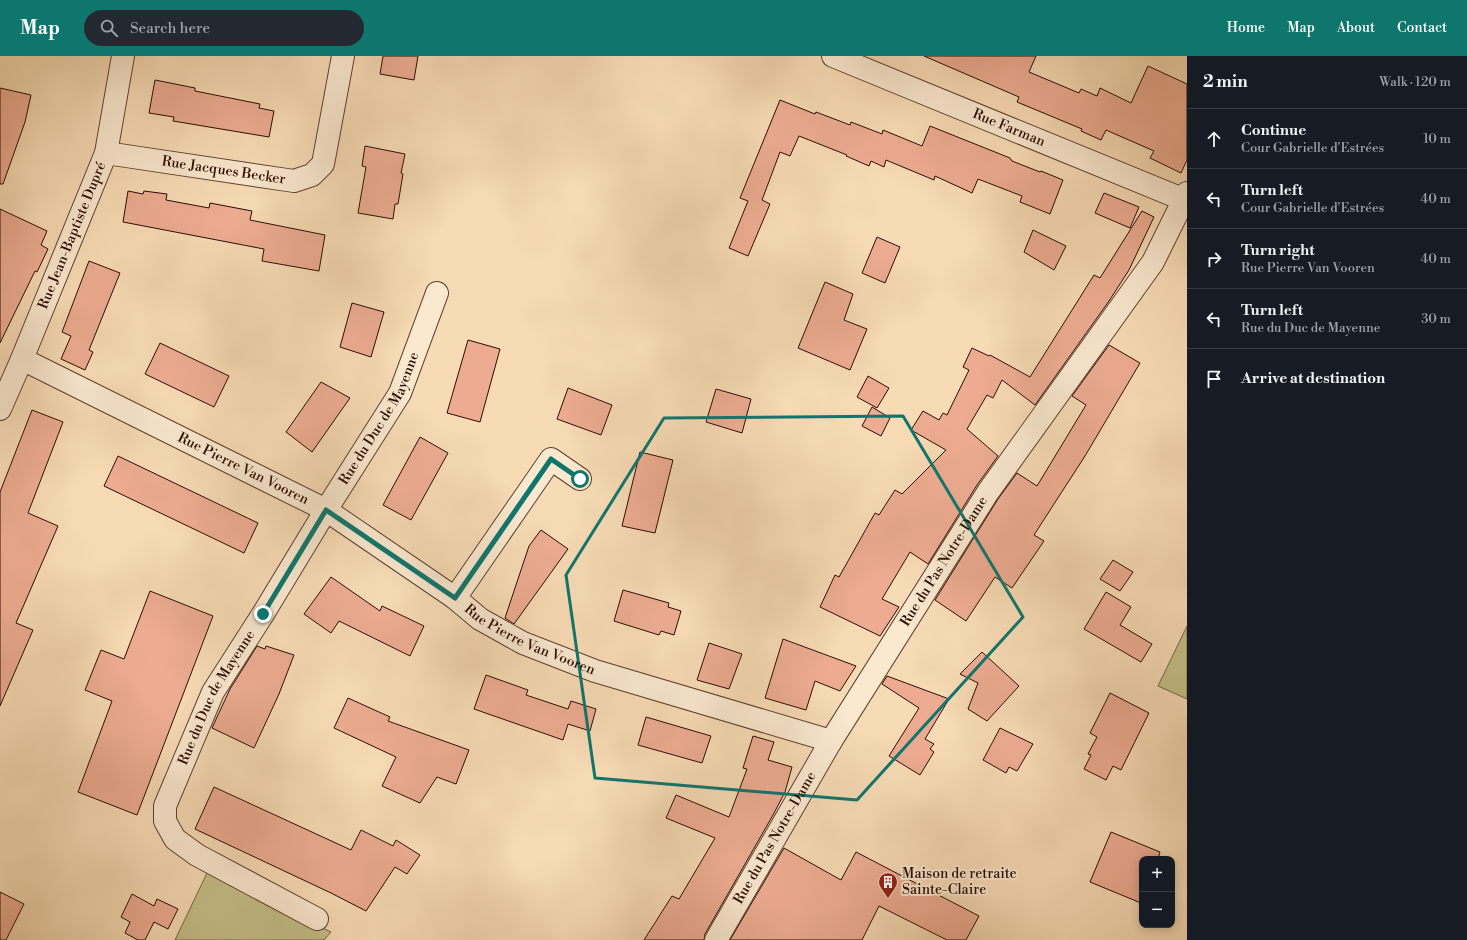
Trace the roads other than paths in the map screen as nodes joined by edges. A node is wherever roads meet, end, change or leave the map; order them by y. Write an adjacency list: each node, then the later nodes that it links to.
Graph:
1 (123, 56): 4 (street, Rue Jean-Baptiste Dupré)
2 (343, 56): 4 (street, Rue Jacques Becker)
3 (833, 56): 5 (street, Rue Farman)
4 (106, 153): 7 (street, Rue Jean-Baptiste Dupré)
5 (1186, 198): 12 (street, Rue du Pas Notre-Dame)
6 (437, 293): 10 (street, Rue du Duc de Mayenne)
7 (22, 359): 8 (street, Rue Jean-Baptiste Dupré); 10 (street, Rue Pierre Van Vooren)
8 (0, 409)
9 (580, 479): 11 (street)
10 (326, 510): 11 (street, Rue Pierre Van Vooren); 13 (street, Rue du Duc de Mayenne)
11 (455, 598): 12 (street, Rue Pierre Van Vooren)
12 (831, 741): 14 (street, Rue du Pas Notre-Dame)
13 (317, 919)
14 (716, 940)

